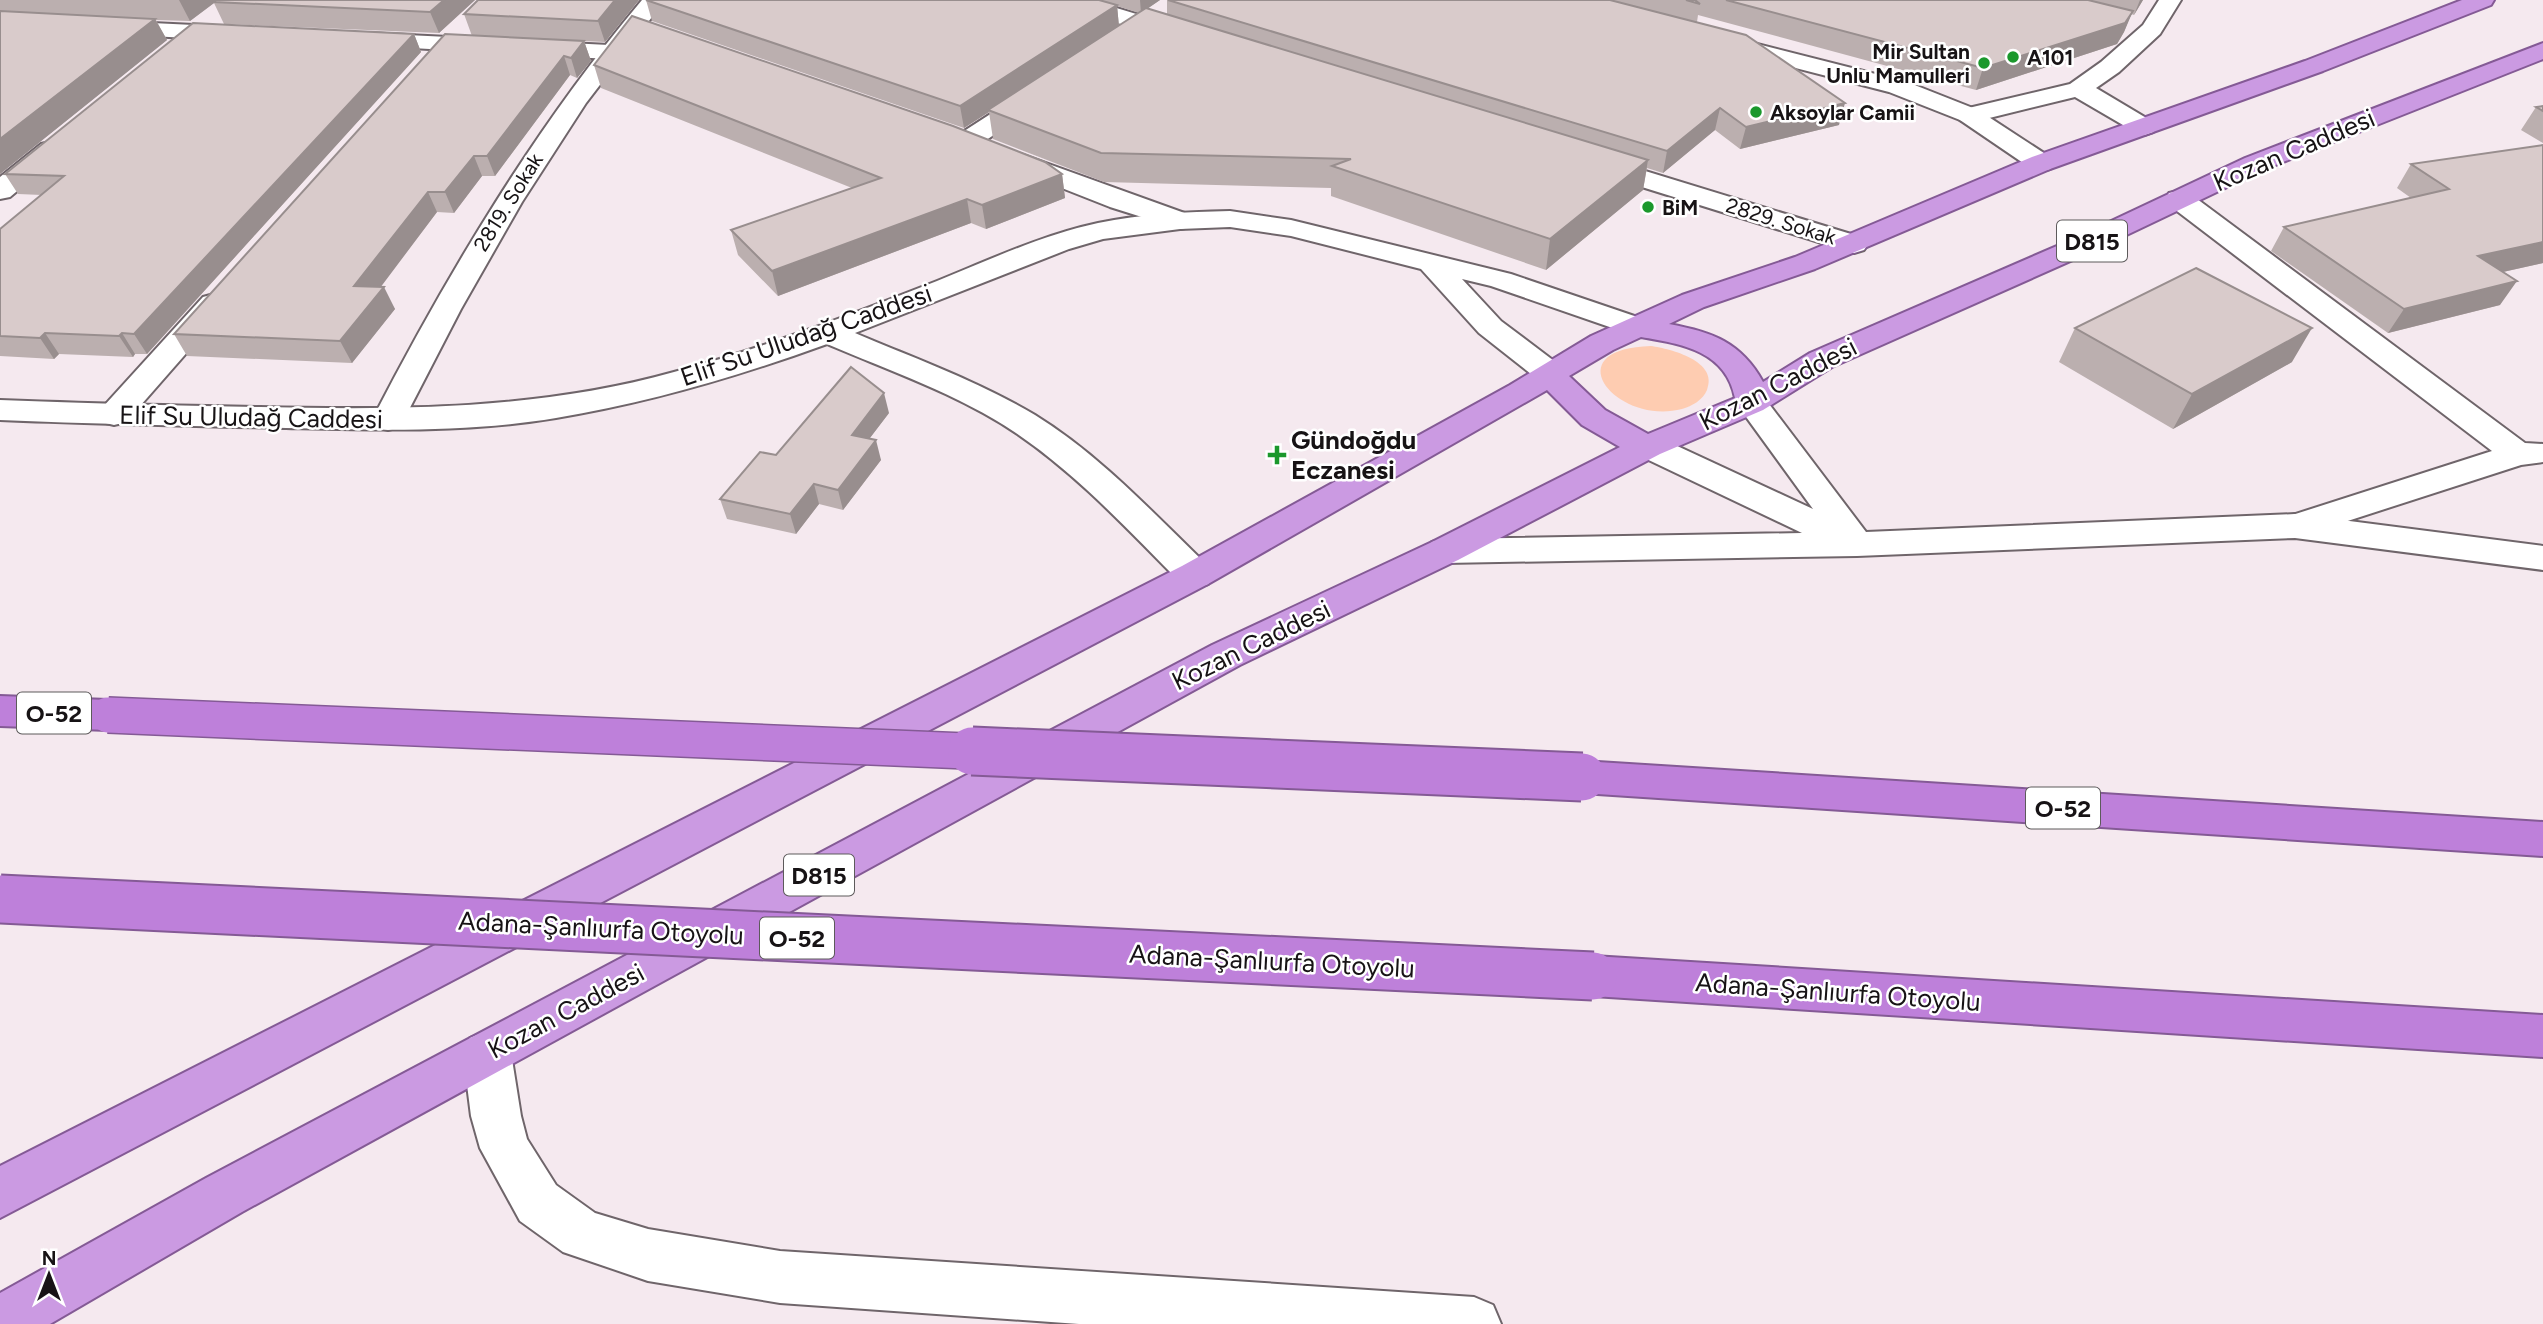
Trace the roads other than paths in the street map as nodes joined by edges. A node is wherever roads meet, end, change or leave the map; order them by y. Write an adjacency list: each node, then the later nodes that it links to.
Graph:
1 (654, 0): 20 (street, 2819. Sokak)
2 (1066, 0): 8 (street)
3 (2169, 0): 11 (street)
4 (2483, 0): 26 (highway)
5 (1171, 6): 8 (street)
6 (225, 8): 12 (street)
7 (474, 17): 18 (street)
8 (1144, 23): 14 (street); 17 (street)
9 (2125, 23): 11 (street)
10 (83, 26): 12 (street)
11 (2152, 29): 24 (street)
12 (192, 32): 13 (street); 21 (street)
13 (260, 35)
14 (1122, 38)
15 (1710, 38): 25 (street)
16 (340, 39): 18 (street)
17 (1196, 40)
18 (447, 43): 20 (street); 22 (street)
19 (2543, 50): 33 (highway, Kozan Caddesi / D815)
20 (609, 52): 44 (street, 2819. Sokak)
21 (160, 59)
22 (428, 64)
23 (1055, 82): 29 (street)
24 (2079, 89): 25 (street); 26 (street)
25 (1969, 115): 31 (street)
26 (2144, 127): 31 (highway)
27 (941, 132): 29 (street)
28 (64, 138): 32 (street)
29 (967, 141): 34 (street)
30 (1576, 157): 35 (street, 2829. Sokak)
31 (2041, 163): 35 (highway)
32 (0, 191)
33 (2179, 199): 41 (highway, Kozan Caddesi / D815); 46 (street)
34 (1180, 220): 36 (street, Elif Su Uludağ Caddesi); 39 (street, Elif Su Uludağ Caddesi)
35 (1854, 244): 38 (highway)
36 (1433, 264): 38 (street, Elif Su Uludağ Caddesi); 40 (street)
37 (234, 281): 43 (street)
38 (1638, 327): 40 (highway); 41 (highway)
39 (825, 332): 44 (street, Elif Su Uludağ Caddesi); 51 (street)
40 (1551, 374): 45 (highway); 51 (highway)
41 (1752, 403): 45 (highway, Kozan Caddesi / D815); 48 (street)
42 (0, 410): 43 (street, Elif Su Uludağ Caddesi)
43 (114, 415): 44 (street, Elif Su Uludağ Caddesi)
44 (388, 420)
45 (1648, 446): 48 (street); 49 (highway, Kozan Caddesi / D815)
46 (2530, 453): 47 (street)
47 (2295, 526): 48 (street); 50 (street)
48 (1857, 544): 49 (street)
49 (1445, 551): 56 (highway, Kozan Caddesi / D815)
50 (2543, 558)
51 (1195, 575): 57 (highway)
52 (0, 711): 53 (highway, O-52, bridge)
53 (2543, 839)
54 (0, 899): 55 (highway, Adana-Şanlıurfa Otoyolu / O-52, bridge)
55 (2543, 1036)
56 (487, 1053): 58 (highway, Kozan Caddesi / D815); 59 (street)
57 (0, 1193)
58 (0, 1323)
59 (1474, 1324)

